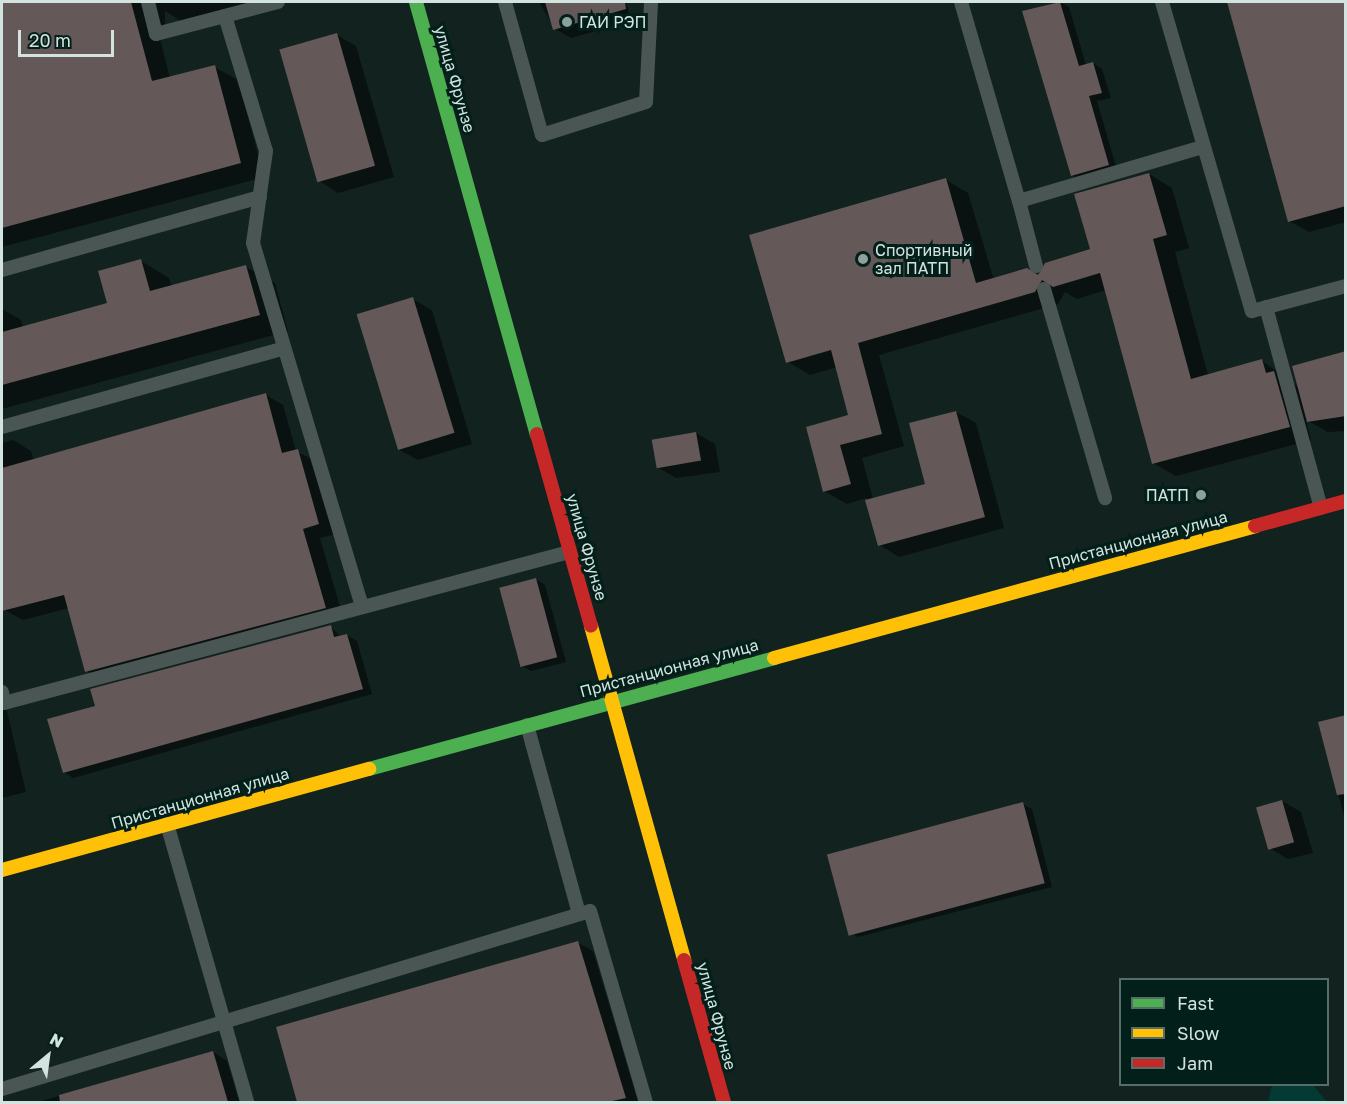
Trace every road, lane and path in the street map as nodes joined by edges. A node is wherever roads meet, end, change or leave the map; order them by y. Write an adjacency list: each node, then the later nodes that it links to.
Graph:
1 (148, 2): 8 (lane)
2 (278, 2): 8 (lane)
3 (416, 2): 22 (main road, улица Фрунзе)
4 (506, 2): 5 (lane)
5 (651, 2)
6 (961, 2): 11 (lane)
7 (1162, 2): 9 (lane)
8 (225, 16): 10 (lane)
9 (1203, 147): 11 (lane); 16 (lane)
10 (260, 197): 13 (lane); 17 (lane)
11 (1019, 201): 12 (lane)
12 (1036, 266)
13 (2, 270)
14 (1346, 286): 16 (lane)
15 (1044, 289): 19 (lane)
16 (1266, 307): 21 (lane)
17 (284, 348): 18 (lane); 23 (lane)
18 (2, 427)
19 (1105, 498)
20 (1346, 501): 21 (main road, Пристанционная улица)
21 (1321, 508): 25 (main road, Пристанционная улица)
22 (571, 551): 23 (lane); 25 (main road, улица Фрунзе)
23 (362, 607): 24 (lane)
24 (2, 692)
25 (613, 700): 26 (main road, Пристанционная улица); 34 (main road, улица Фрунзе)
26 (526, 724): 27 (main road, Пристанционная улица); 29 (lane)
27 (167, 824): 28 (main road, Пристанционная улица); 30 (lane)
28 (2, 870)
29 (579, 914): 30 (lane); 33 (lane)
30 (223, 1022): 31 (lane); 32 (lane)
31 (2, 1089)
32 (247, 1102)
33 (646, 1102)
34 (724, 1102)

